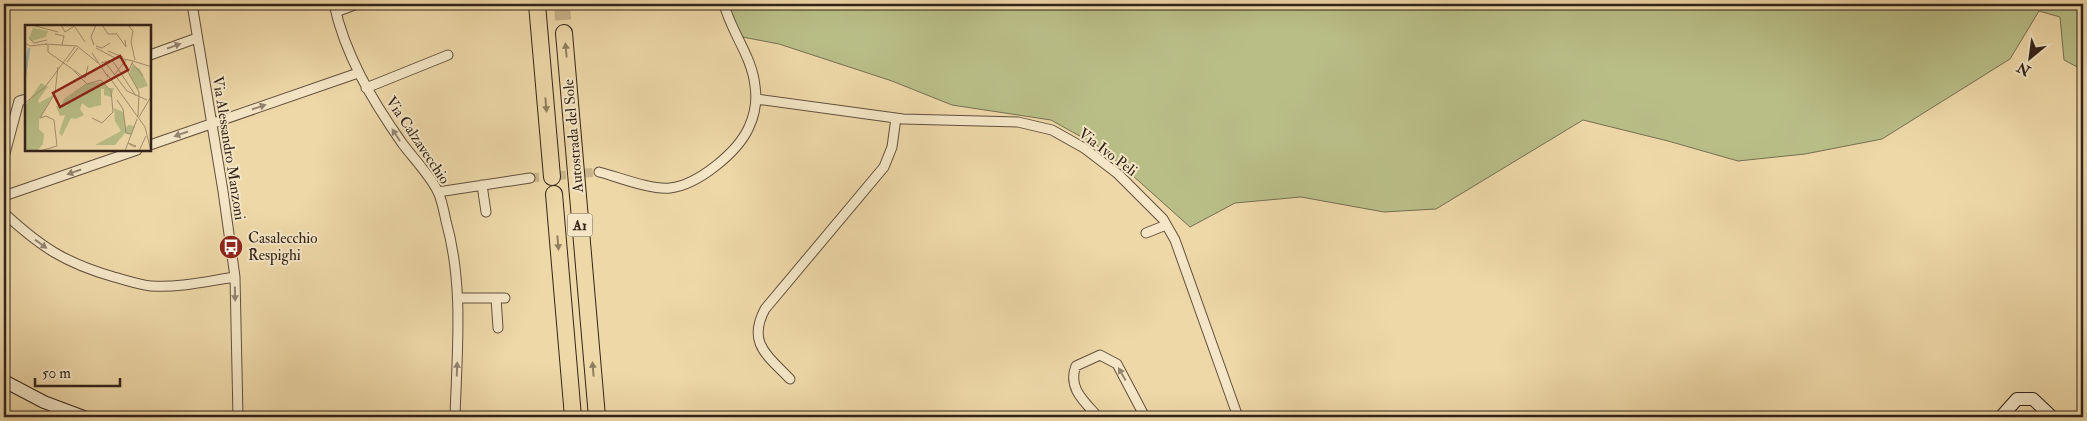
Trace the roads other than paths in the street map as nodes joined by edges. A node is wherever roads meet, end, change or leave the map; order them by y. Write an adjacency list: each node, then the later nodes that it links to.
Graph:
1 (192, 4): 7 (street, Via Alessandro Manzoni)
2 (357, 4): 5 (street)
3 (538, 4): 20 (highway, Autostrada del Sole, one-way to 20)
4 (724, 4): 13 (street)
5 (335, 8): 10 (street, Via Calzavecchio)
6 (564, 33): 39 (highway, Autostrada del Sole / A1, one-way to 6)
7 (197, 38): 8 (street, one-way to 7); 15 (street, Via Alessandro Manzoni)
8 (151, 55)
9 (448, 55): 11 (street)
10 (358, 73): 11 (street, Via Calzavecchio); 15 (street, one-way to 10)
11 (366, 88): 23 (street, Via Calzavecchio, one-way to 11)
12 (25, 99): 18 (street)
13 (756, 100): 14 (street, Via Ivo Peli); 19 (street)
14 (896, 118): 28 (street, Via Ivo Peli); 33 (street)
15 (212, 123): 16 (street, one-way to 16); 30 (street, Via Alessandro Manzoni)
16 (151, 145)
17 (134, 151): 25 (street, one-way to 25)
18 (4, 158)
19 (599, 172)
20 (552, 177)
21 (530, 178): 22 (street)
22 (482, 185): 23 (street); 26 (street)
23 (438, 192): 31 (street, Via Calzavecchio)
24 (554, 194): 38 (highway, Autostrada del Sole / A1, one-way to 38)
25 (4, 196)
26 (486, 212)
27 (4, 213): 30 (street, one-way to 30)
28 (1166, 225): 29 (street); 42 (street, Via Ivo Peli)
29 (1146, 233)
30 (235, 277): 36 (street, Via Alessandro Manzoni, one-way to 36)
31 (459, 298): 32 (street); 37 (street, Via Calzavecchio, one-way to 31)
32 (498, 328)
33 (790, 379)
34 (4, 382): 35 (main road)
35 (84, 417)
36 (238, 417)
37 (455, 417)
38 (573, 417)
39 (597, 417)
40 (1098, 417): 41 (street, one-way to 40)
41 (1145, 417)
42 (1238, 417)
43 (2001, 417): 44 (main road)
44 (2052, 417)

